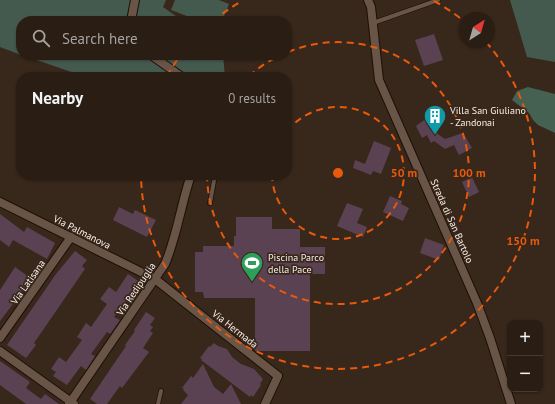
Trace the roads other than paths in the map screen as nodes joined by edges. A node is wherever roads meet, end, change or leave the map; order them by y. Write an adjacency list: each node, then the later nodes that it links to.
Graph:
1 (135, 0): 4 (street)
2 (368, 0): 5 (street, Strada di San Bartolo)
3 (438, 0): 5 (lane)
4 (132, 16)
5 (373, 23): 20 (street, Strada di San Bartolo)
6 (158, 60): 7 (street)
7 (175, 72)
8 (189, 180): 13 (street, Via Redipuglia)
9 (213, 180): 11 (lane)
10 (0, 202): 12 (street, Via Palmanova)
11 (210, 203)
12 (71, 238): 13 (street, Via Palmanova); 14 (street, Via Latisana)
13 (156, 279): 17 (street, Via Redipuglia); 19 (street, Via Hermada)
14 (0, 338)
15 (0, 351): 17 (street)
16 (161, 391): 18 (lane)
17 (71, 403)
18 (158, 404)
19 (264, 404)
20 (511, 404)

